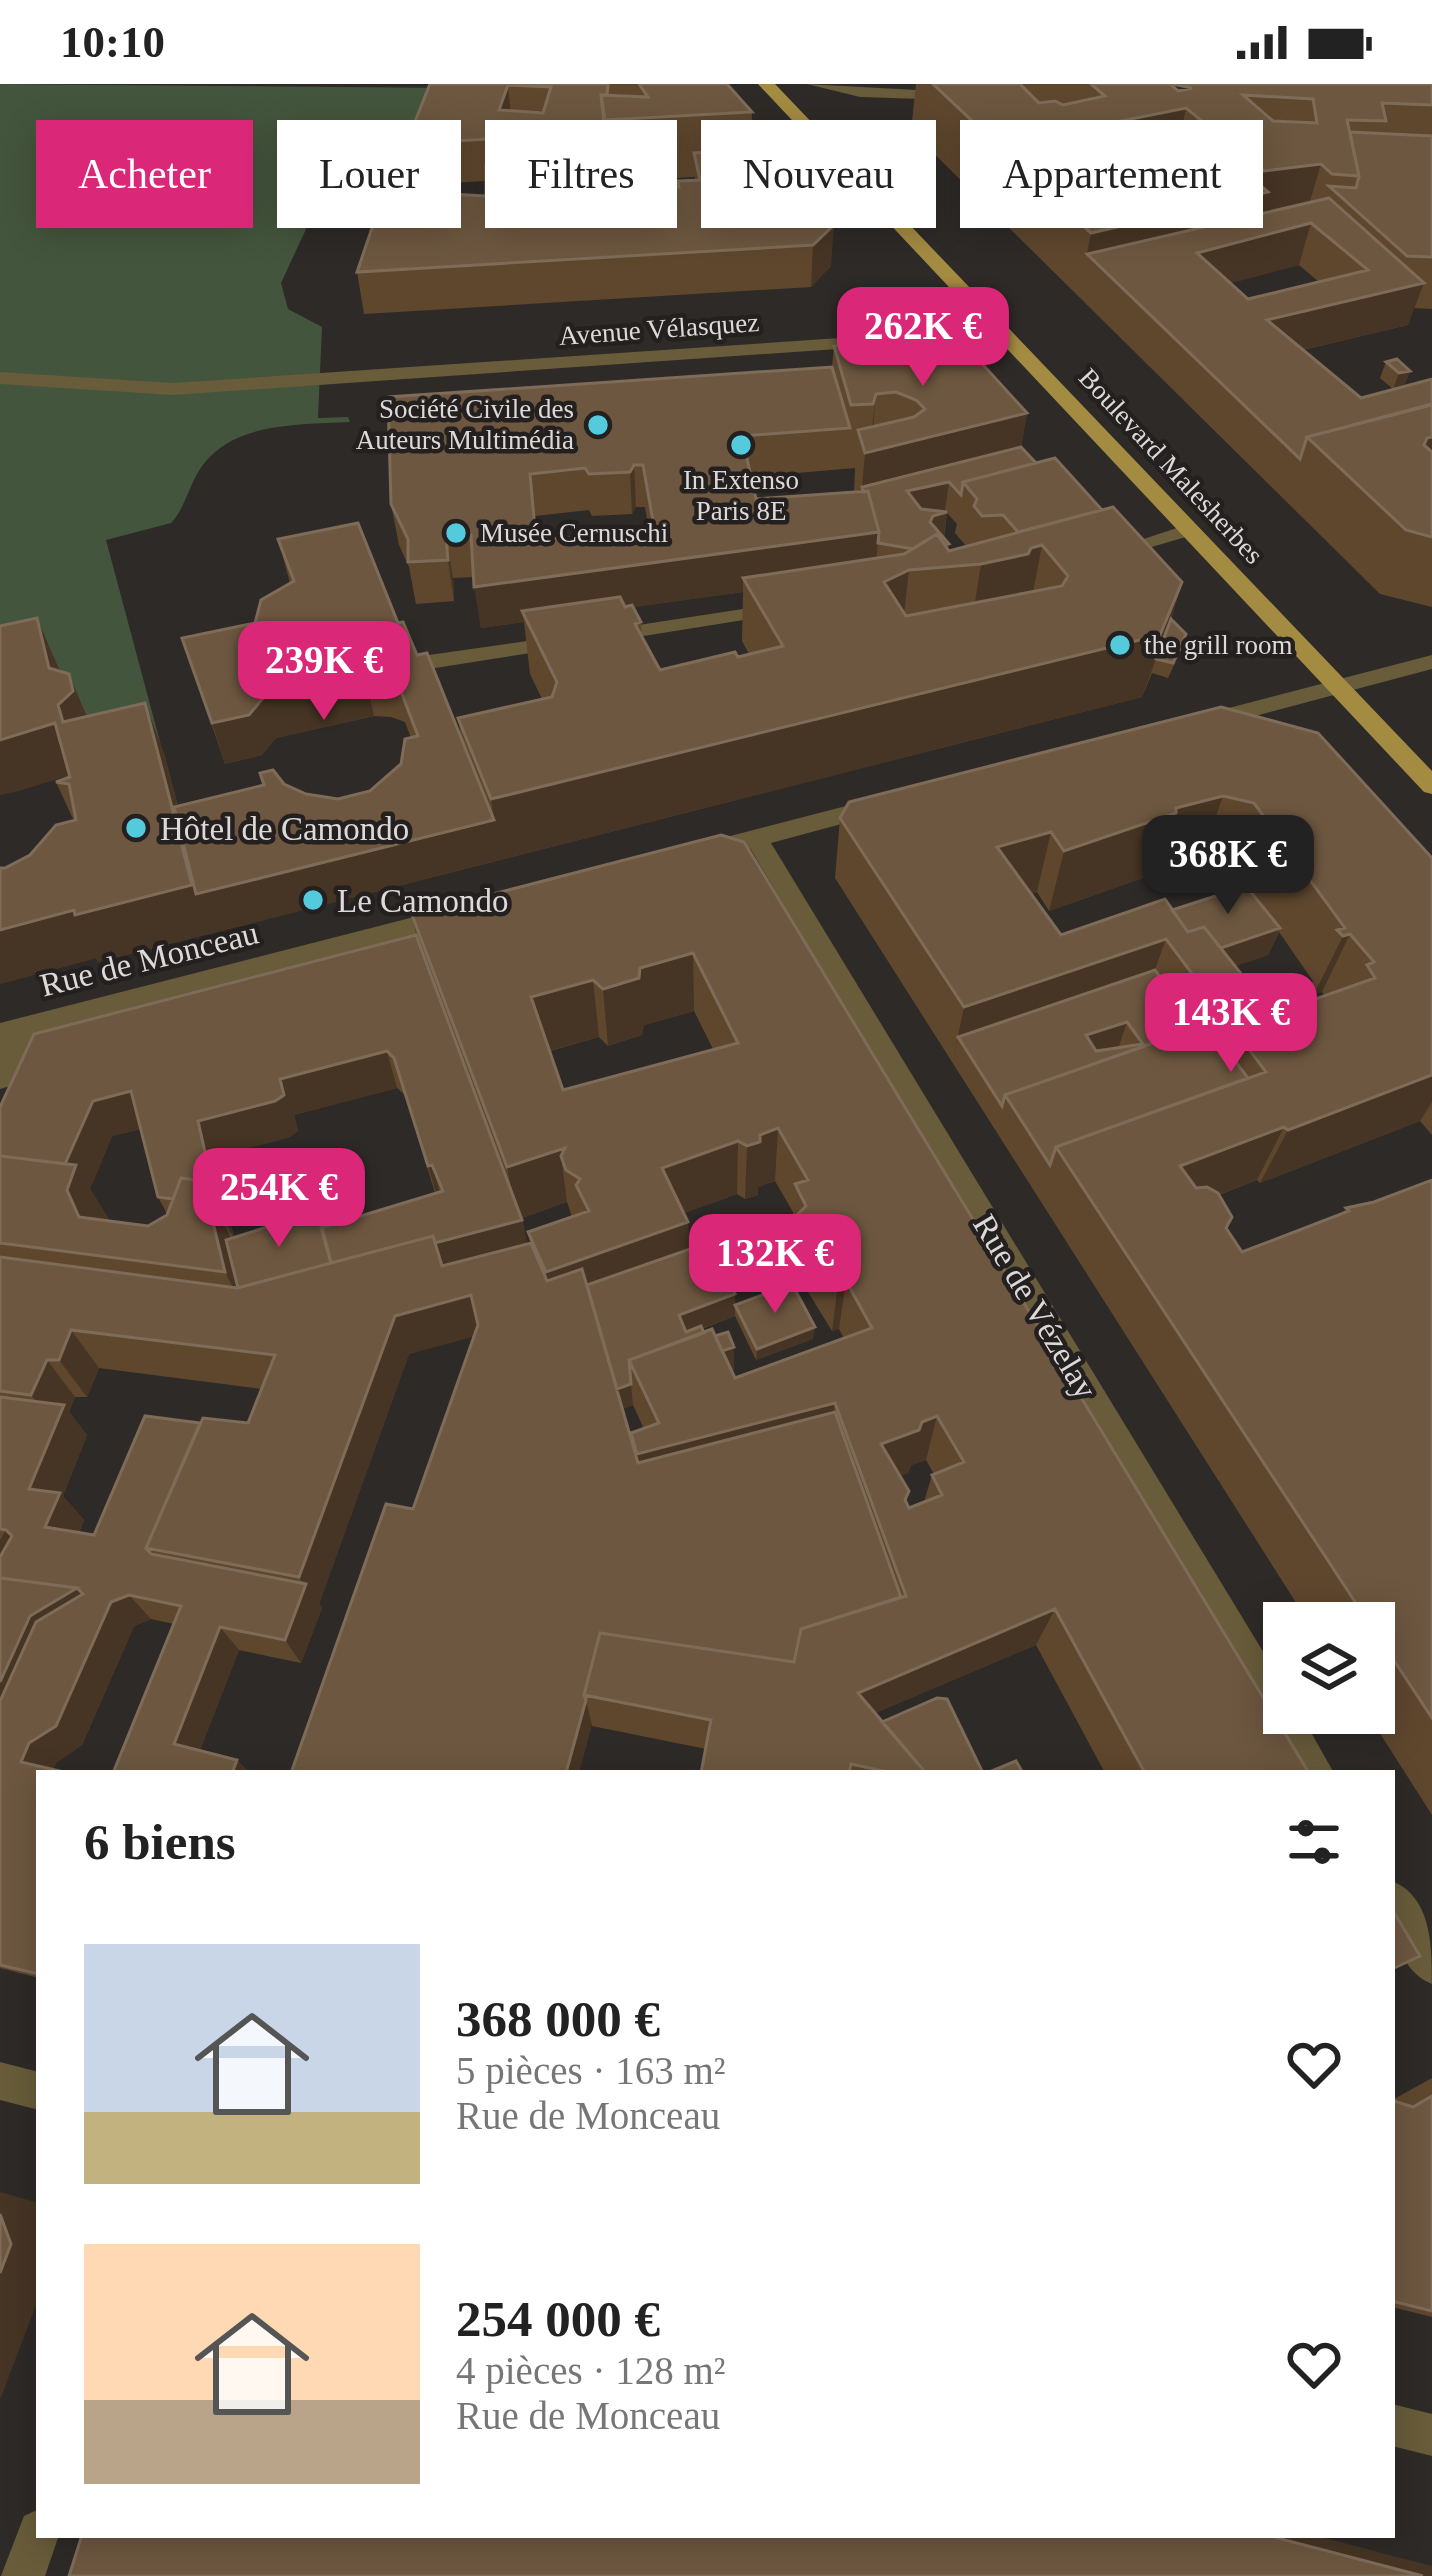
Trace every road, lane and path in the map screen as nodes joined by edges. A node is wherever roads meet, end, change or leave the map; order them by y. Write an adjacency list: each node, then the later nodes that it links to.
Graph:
1 (766, 84): 4 (main road, Boulevard Malesherbes)
2 (814, 84): 3 (lane)
3 (965, 97)
4 (802, 120)
5 (906, 228): 6 (main road, Boulevard Malesherbes)
6 (1004, 333): 7 (street, Avenue Vélasquez); 8 (main road, Boulevard Malesherbes)
7 (0, 378)
8 (1189, 530): 9 (lane); 13 (main road, Boulevard Malesherbes)
9 (1089, 560)
10 (802, 606): 11 (lane)
11 (429, 662)
12 (1432, 662): 13 (street)
13 (1337, 687): 14 (street); 15 (main road, Boulevard Malesherbes)
14 (1168, 731)
15 (1432, 786)
16 (893, 802): 17 (street)
17 (756, 838): 18 (street); 22 (street, Rue de Vézelay)
18 (667, 861)
19 (482, 909): 20 (street, Rue de Monceau)
20 (12, 1030): 21 (street)
21 (0, 1078)
22 (1314, 1770)
23 (1395, 1904): 24 (street)
24 (1432, 1965)
25 (0, 2081): 26 (street)
26 (36, 2090)
27 (1395, 2426): 28 (street)
28 (1432, 2435)
29 (37, 2538): 30 (street)
30 (23, 2576)

